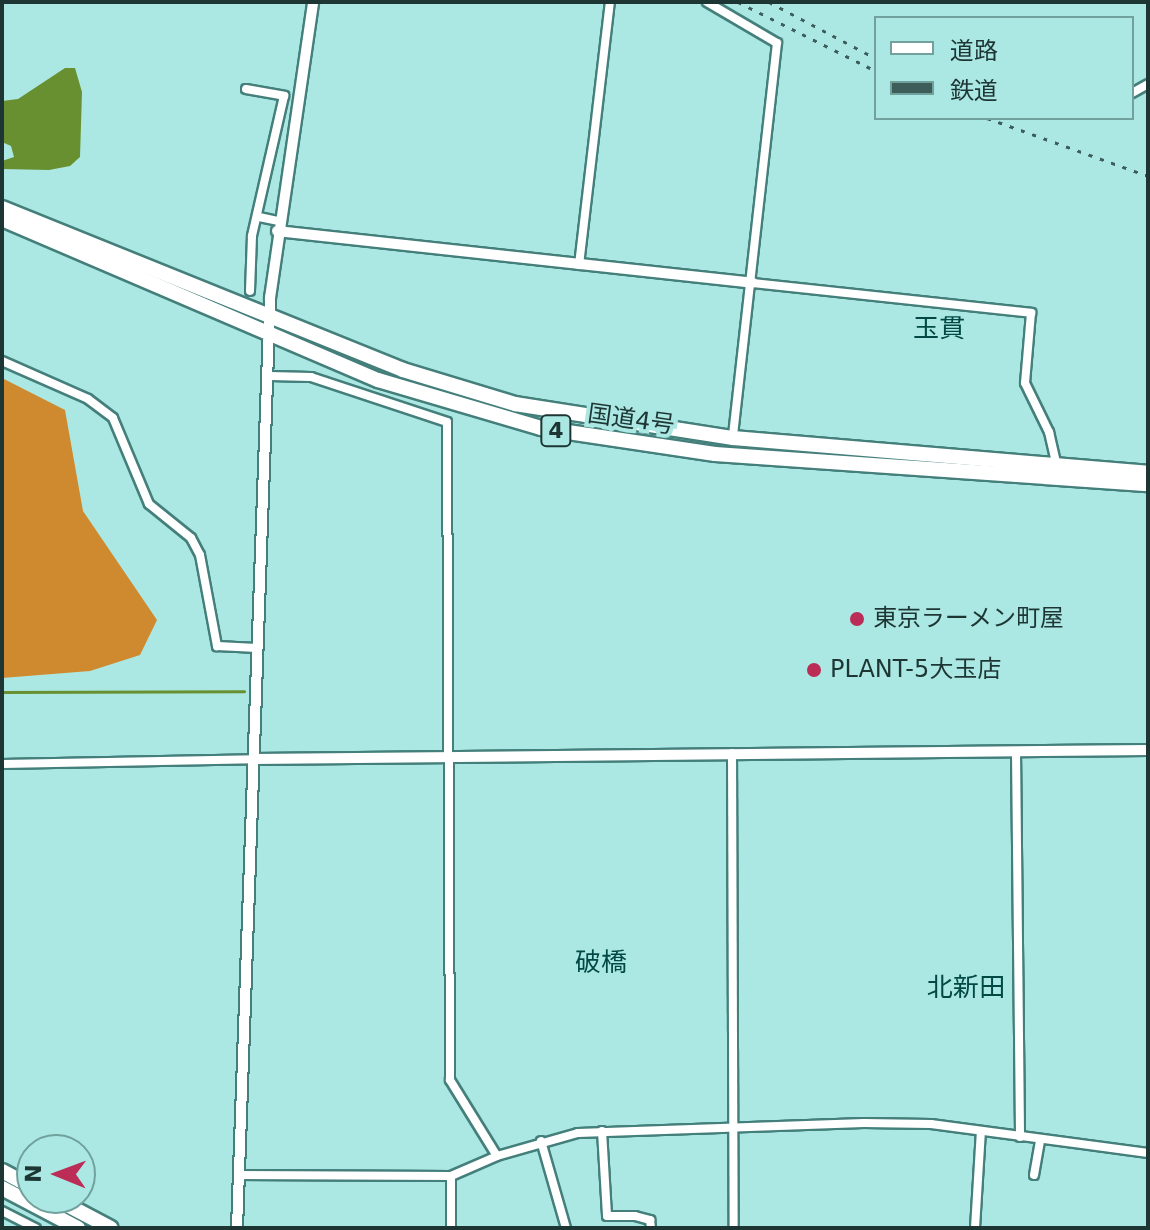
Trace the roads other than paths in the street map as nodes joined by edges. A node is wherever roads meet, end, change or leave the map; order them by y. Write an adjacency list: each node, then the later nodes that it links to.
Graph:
1 (313, 2): 8 (street)
2 (610, 2): 9 (street)
3 (707, 2): 10 (street)
4 (246, 89): 6 (street)
5 (2, 208): 12 (highway, 国道4号 / 4)
6 (259, 217): 8 (street); 11 (street)
7 (2, 219): 13 (highway, 国道4号 / 4)
8 (278, 226): 9 (street); 12 (street)
9 (579, 265): 10 (street)
10 (752, 283): 16 (street); 17 (street)
11 (250, 291)
12 (270, 317): 13 (street); 16 (highway, 国道4号 / 4)
13 (270, 333): 15 (street); 19 (highway, 国道4号 / 4)
14 (2, 361): 20 (street)
15 (270, 376): 20 (street); 24 (street)
16 (733, 438): 17 (highway, 国道4号 / 4)
17 (1057, 467): 18 (highway, 国道4号 / 4)
18 (1148, 473)
19 (1148, 484)
20 (257, 648): 25 (street)
21 (1148, 750): 22 (street)
22 (1016, 751): 23 (street); 30 (street)
23 (732, 753): 24 (street); 27 (street)
24 (450, 755): 25 (street); 34 (street)
25 (254, 759): 26 (street); 35 (street)
26 (2, 764)
27 (733, 1126): 28 (street); 29 (street); 48 (street)
28 (602, 1131): 32 (street); 47 (street)
29 (981, 1131): 30 (street); 49 (street)
30 (1020, 1137): 31 (street)
31 (1040, 1140): 33 (street); 36 (street)
32 (541, 1141): 34 (street); 46 (street)
33 (1148, 1153)
34 (497, 1156): 37 (street)
35 (238, 1175): 37 (street); 44 (street)
36 (1034, 1175)
37 (451, 1176): 45 (street)
38 (2, 1188): 42 (highway)
39 (2, 1211): 41 (street)
40 (84, 1214): 43 (highway)
41 (36, 1228)
42 (78, 1228)
43 (111, 1228)
44 (237, 1228)
45 (451, 1228)
46 (566, 1228)
47 (651, 1228)
48 (734, 1228)
49 (975, 1228)

